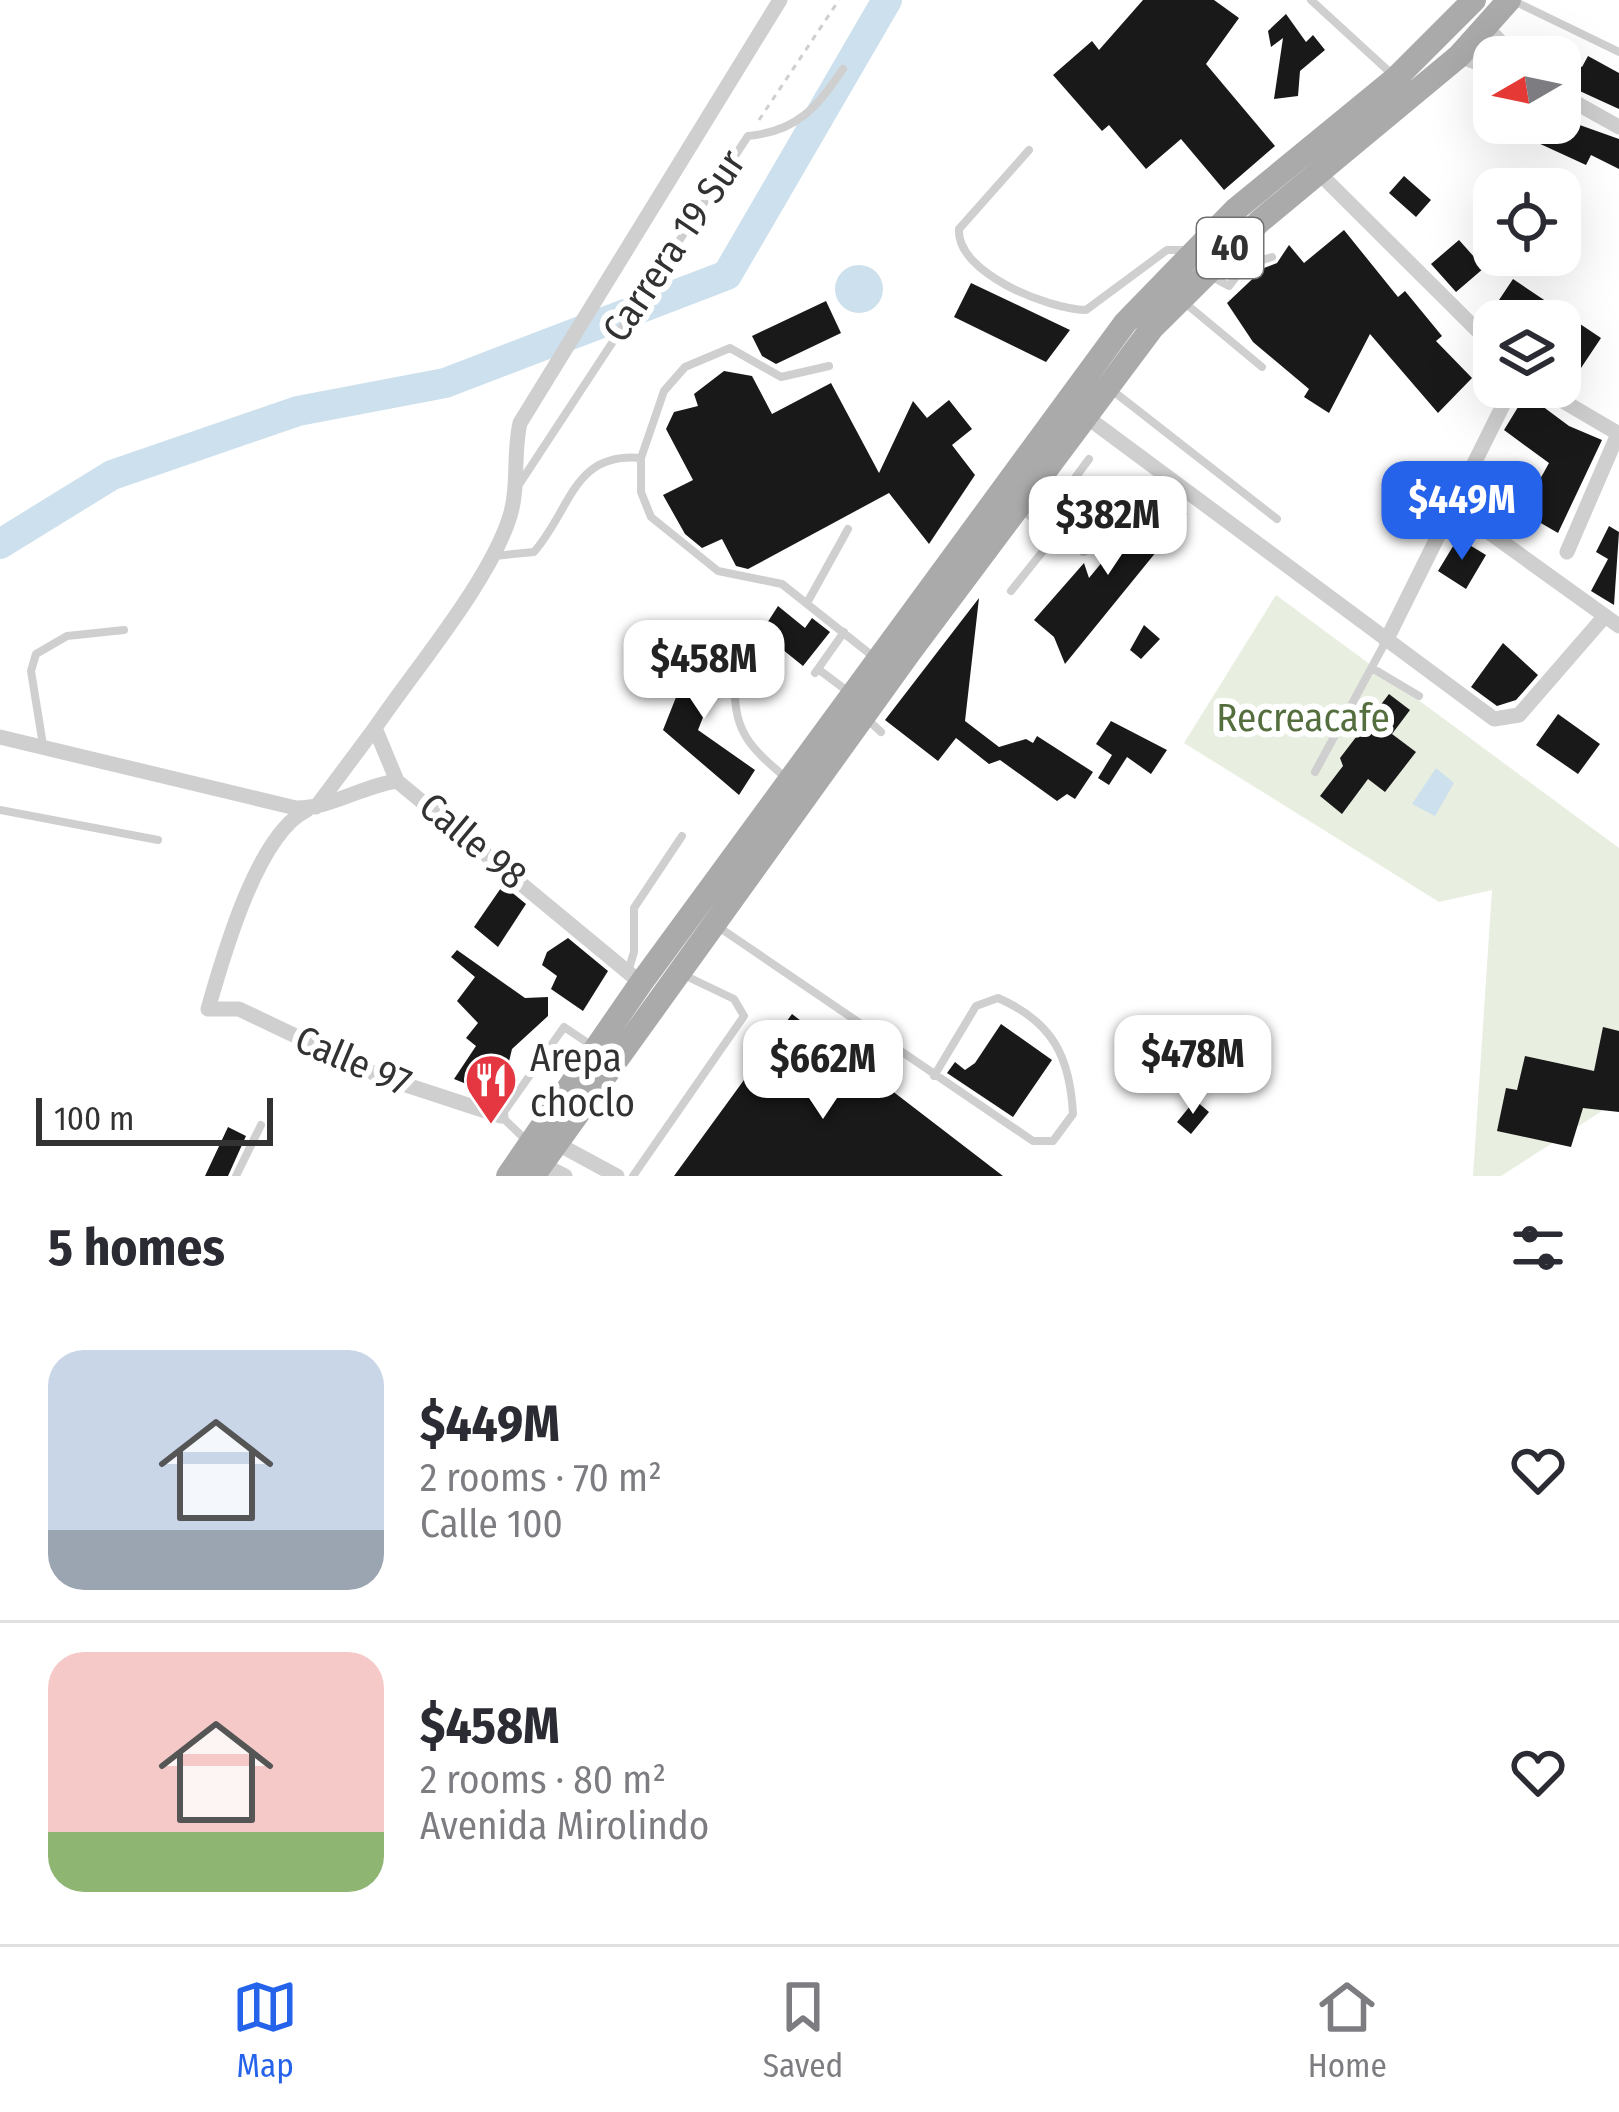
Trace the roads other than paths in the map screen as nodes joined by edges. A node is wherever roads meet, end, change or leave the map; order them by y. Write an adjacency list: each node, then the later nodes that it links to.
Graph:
1 (780, 0): 30 (street, Carrera 19 Sur)
2 (1311, 0): 11 (lane)
3 (1474, 0): 11 (main road, 40)
4 (1511, 0): 5 (main road, 40); 7 (lane)
5 (1486, 27): 6 (street); 8 (main road, 40)
6 (1495, 36)
7 (1619, 52)
8 (1459, 56): 9 (street); 15 (main road, 40)
9 (1473, 61)
10 (843, 69): 30 (lane, Carrera 19 Sur)
11 (1396, 78): 17 (main road, 40)
12 (1581, 106): 13 (street)
13 (1619, 127)
14 (1030, 150): 17 (lane)
15 (1319, 173): 17 (main road, 40); 19 (street)
16 (1272, 257): 17 (lane)
17 (1200, 261): 18 (main road, 40); 25 (main road, 40)
18 (1178, 299): 21 (lane); 22 (main road, 40)
19 (1473, 326)
20 (829, 366): 27 (lane)
21 (1262, 367)
22 (1107, 386): 25 (main road, 40); 33 (lane)
23 (1503, 408): 32 (street)
24 (1566, 408): 26 (street)
25 (1073, 413): 31 (main road, 40); 36 (main road); 45 (street)
26 (1618, 434): 38 (street)
27 (641, 458): 39 (lane); 41 (lane)
28 (1089, 459): 34 (lane)
29 (1136, 489): 37 (lane)
30 (513, 495): 39 (street, Carrera 19 Sur)
31 (1008, 501): 34 (lane); 36 (main road, 40)
32 (1455, 508): 42 (street); 45 (street)
33 (1277, 519)
34 (1041, 524): 37 (lane)
35 (848, 529): 41 (lane)
36 (987, 530): 46 (main road, 40); 50 (main road, 40)
37 (1055, 536): 40 (lane)
38 (1567, 552)
39 (492, 556): 51 (street, Carrera 19 Sur)
40 (1011, 591)
41 (807, 603): 44 (lane)
42 (1612, 622): 45 (street)
43 (124, 630): 53 (lane)
44 (844, 632): 46 (lane); 50 (lane)
45 (1386, 641): 47 (lane)
46 (878, 660): 50 (main road, 40)
47 (1372, 668): 49 (lane); 54 (lane)
48 (735, 686): 56 (lane)
49 (1419, 696)
50 (866, 715): 56 (main road, 40); 61 (main road, 40)
51 (375, 728): 55 (street); 57 (street, Carrera 19 Sur)
52 (0, 737): 53 (street)
53 (43, 747): 57 (street)
54 (1315, 772)
55 (397, 781): 57 (street, Calle 98); 63 (street, Calle 98)
56 (789, 781): 63 (main road, 40)
57 (315, 808): 64 (street, Carrera 19 Sur)
58 (0, 810): 60 (lane)
59 (682, 836): 63 (lane)
60 (158, 840)
61 (716, 925): 62 (main road, 40); 66 (lane)
62 (681, 973): 69 (main road, 40); 74 (lane)
63 (634, 978): 65 (main road, 40)
64 (239, 1009): 67 (street, Calle 97)
65 (596, 1048): 67 (lane); 69 (main road, 40)
66 (934, 1076): 66 (lane)
67 (501, 1116): 69 (lane, Calle 97)
68 (261, 1125): 70 (lane)
69 (540, 1156): 71 (main road, 40); 72 (street); 73 (street, Calle 97)
70 (236, 1176)
71 (508, 1176)
72 (565, 1176)
73 (617, 1176)
74 (633, 1176)

